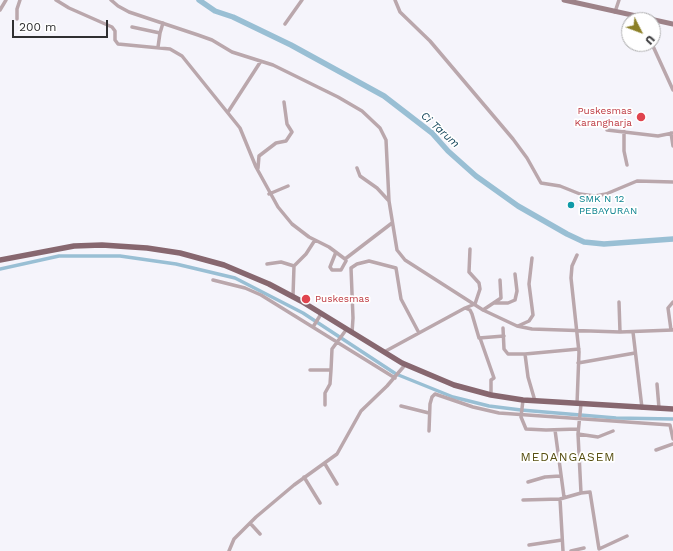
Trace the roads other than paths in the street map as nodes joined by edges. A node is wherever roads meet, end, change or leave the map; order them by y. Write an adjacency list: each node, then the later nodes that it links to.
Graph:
1 (6, 0): 9 (street)
2 (20, 0): 12 (street)
3 (56, 0): 19 (street)
4 (111, 0): 14 (street)
5 (302, 0): 15 (street)
6 (394, 0): 34 (street)
7 (564, 0): 10 (main road)
8 (619, 0): 10 (street)
9 (0, 10)
10 (616, 12): 11 (main road)
11 (621, 13)
12 (17, 19)
13 (661, 22): 16 (main road)
14 (163, 23): 18 (street); 21 (street)
15 (285, 24)
16 (673, 24)
17 (132, 27): 18 (street)
18 (160, 33): 19 (street)
19 (158, 47): 24 (street)
20 (656, 52): 22 (street)
21 (261, 61): 24 (street); 37 (street)
22 (673, 90)
23 (284, 102): 30 (street)
24 (228, 112): 29 (street)
25 (607, 130): 26 (street)
26 (624, 131): 27 (street); 31 (street)
27 (672, 133): 28 (street)
28 (673, 146)
29 (252, 155): 30 (street); 33 (street)
30 (259, 156): 33 (street)
31 (627, 165)
32 (357, 168): 37 (street)
33 (258, 170): 36 (street)
34 (673, 182)
35 (288, 186): 36 (street)
36 (270, 194): 39 (street)
37 (389, 201): 38 (street)
38 (392, 223): 45 (street); 56 (street)
39 (315, 240): 41 (street); 47 (street)
40 (470, 249): 56 (street)
41 (336, 252): 45 (street); 45 (street)
42 (576, 255): 65 (street)
43 (532, 258): 61 (street)
44 (0, 260): 52 (main road)
45 (346, 260): 48 (street)
46 (267, 264): 47 (street)
47 (294, 266): 52 (street)
48 (352, 267): 68 (street); 69 (street)
49 (515, 274): 53 (street)
50 (213, 280): 60 (street)
51 (500, 280): 53 (street)
52 (292, 296): 59 (main road)
53 (495, 302): 58 (street)
54 (619, 302): 66 (street)
55 (673, 302): 63 (street)
56 (474, 305): 57 (street); 58 (street)
57 (464, 308): 69 (street); 71 (street)
58 (483, 310): 61 (street)
59 (320, 315): 60 (street); 64 (main road)
60 (314, 326): 72 (street)
61 (518, 326): 65 (street)
62 (503, 328): 70 (street)
63 (672, 330): 67 (street)
64 (345, 331): 68 (main road); 72 (street)
65 (577, 331): 66 (street); 73 (street)
66 (620, 332): 67 (street)
67 (634, 332): 75 (street)
68 (352, 333): 74 (main road)
69 (419, 333): 74 (street)
70 (504, 336): 71 (street); 76 (street)
71 (480, 338): 83 (street)
72 (339, 342): 80 (street); 81 (street)
73 (579, 349): 76 (street); 77 (street)
74 (384, 352): 78 (main road)
75 (635, 353): 77 (street); 89 (street)
76 (525, 354): 84 (street)
77 (578, 363): 87 (street)
78 (403, 366): 81 (street); 83 (main road)
79 (310, 370): 80 (street)
80 (331, 370): 86 (street)
81 (396, 377): 104 (street)
82 (657, 384): 90 (street)
83 (491, 395): 85 (main road)
84 (535, 401): 85 (main road); 87 (main road)
85 (522, 403): 93 (street)
86 (326, 405)
87 (579, 405): 89 (main road); 94 (street)
88 (401, 406): 92 (street)
89 (642, 408): 90 (main road)
90 (659, 408): 91 (main road)
91 (673, 409)
92 (429, 413): 93 (street); 98 (street)
93 (521, 414): 94 (street); 97 (street)
94 (580, 417): 95 (street); 96 (street)
95 (672, 425): 101 (street)
96 (578, 429): 97 (street); 100 (street)
97 (554, 430): 105 (street)
98 (429, 431)
99 (613, 431): 100 (street)
100 (578, 434): 109 (street)
101 (673, 439)
102 (673, 444): 103 (street)
103 (656, 450)
104 (325, 464): 106 (street); 108 (street)
105 (560, 476): 107 (street); 110 (street)
106 (304, 477): 112 (street); 113 (street)
107 (528, 482)
108 (337, 484)
109 (581, 493): 110 (street); 119 (street)
110 (562, 498): 111 (street); 116 (street)
111 (524, 500)
112 (320, 503)
113 (250, 523): 114 (street); 120 (street)
114 (260, 534)
115 (627, 536): 119 (street)
116 (562, 540): 117 (street); 121 (street)
117 (529, 544)
118 (584, 548): 122 (street)
119 (599, 550)
120 (229, 551)
121 (562, 551)
122 (571, 551)

